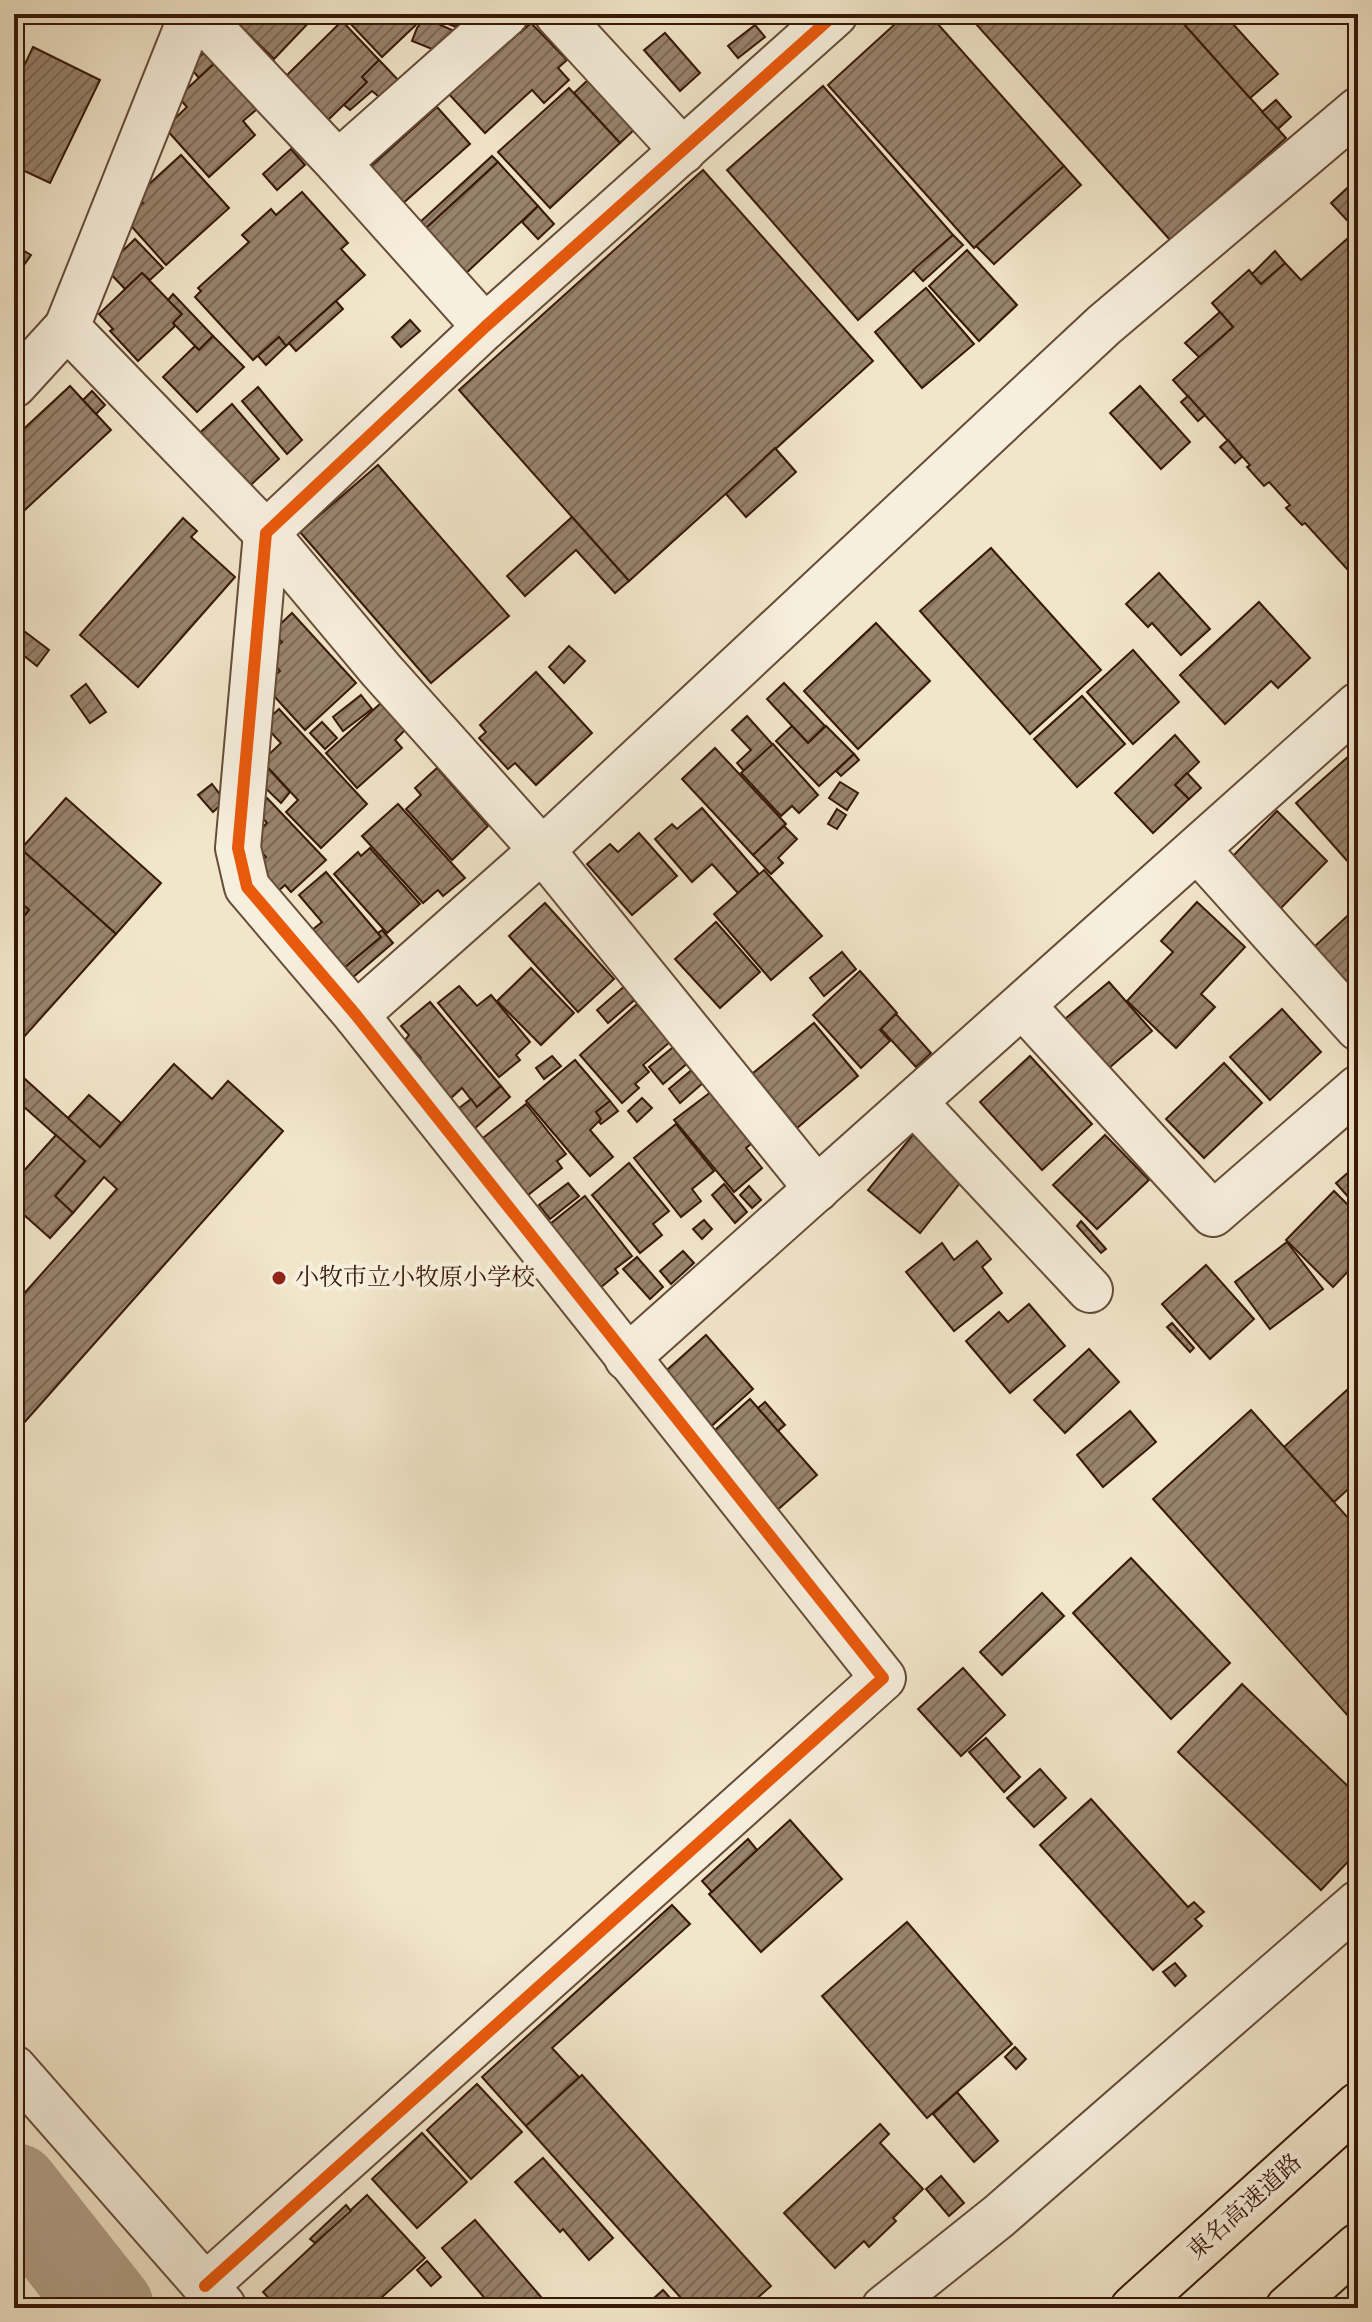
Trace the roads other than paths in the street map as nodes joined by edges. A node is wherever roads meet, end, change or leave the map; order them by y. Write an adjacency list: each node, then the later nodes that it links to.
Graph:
1 (195, 14): 7 (street); 8 (street)
2 (506, 14): 7 (street)
3 (557, 14): 6 (street)
4 (835, 14): 6 (street)
5 (1358, 110): 13 (street)
6 (683, 151): 9 (street)
7 (338, 163): 9 (street)
8 (67, 327): 10 (street); 11 (street)
9 (485, 327): 11 (street)
10 (14, 385)
11 (266, 533): 13 (street); 16 (street)
12 (1358, 705): 14 (street)
13 (542, 850): 16 (street); 20 (street)
14 (1198, 850): 15 (street); 17 (street)
15 (1023, 1006): 18 (street); 19 (street)
16 (356, 1015): 22 (street)
17 (1358, 1028)
18 (1358, 1088)
19 (914, 1102): 20 (street); 21 (street)
20 (817, 1189): 22 (street)
21 (1090, 1290)
22 (627, 1358): 27 (street)
23 (1358, 1903): 28 (street)
24 (14, 2068): 27 (street)
25 (1358, 2105): 29 (highway, 東名高速道路)
26 (1358, 2246): 30 (highway)
27 (215, 2297)
28 (884, 2308)
29 (1133, 2308)
30 (1288, 2308)

